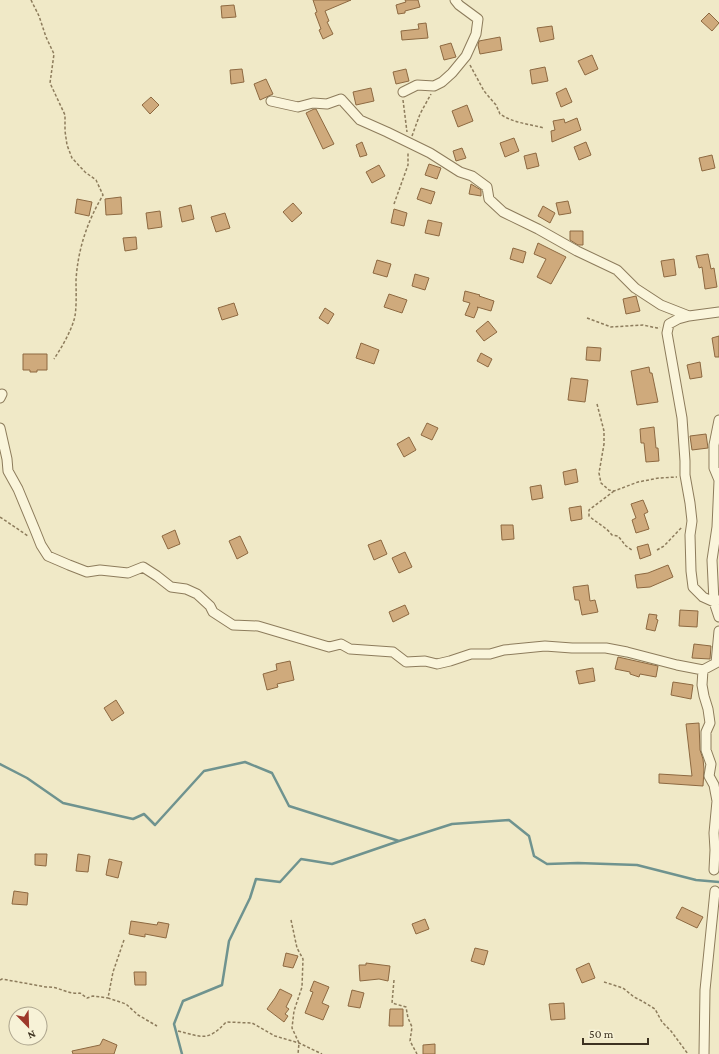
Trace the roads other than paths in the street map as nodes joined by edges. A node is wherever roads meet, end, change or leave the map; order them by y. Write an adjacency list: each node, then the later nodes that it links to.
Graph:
1 (455, 0): 2 (street)
2 (403, 92)
3 (271, 101): 5 (street)
4 (719, 312): 5 (street)
5 (689, 316): 9 (street)
6 (719, 420): 8 (street)
7 (0, 428): 12 (street)
8 (719, 480): 9 (street)
9 (716, 601): 10 (street)
10 (719, 617)
11 (719, 631): 12 (street)
12 (703, 670): 13 (street)
13 (714, 870)
14 (715, 891): 15 (street)
15 (704, 1054)

